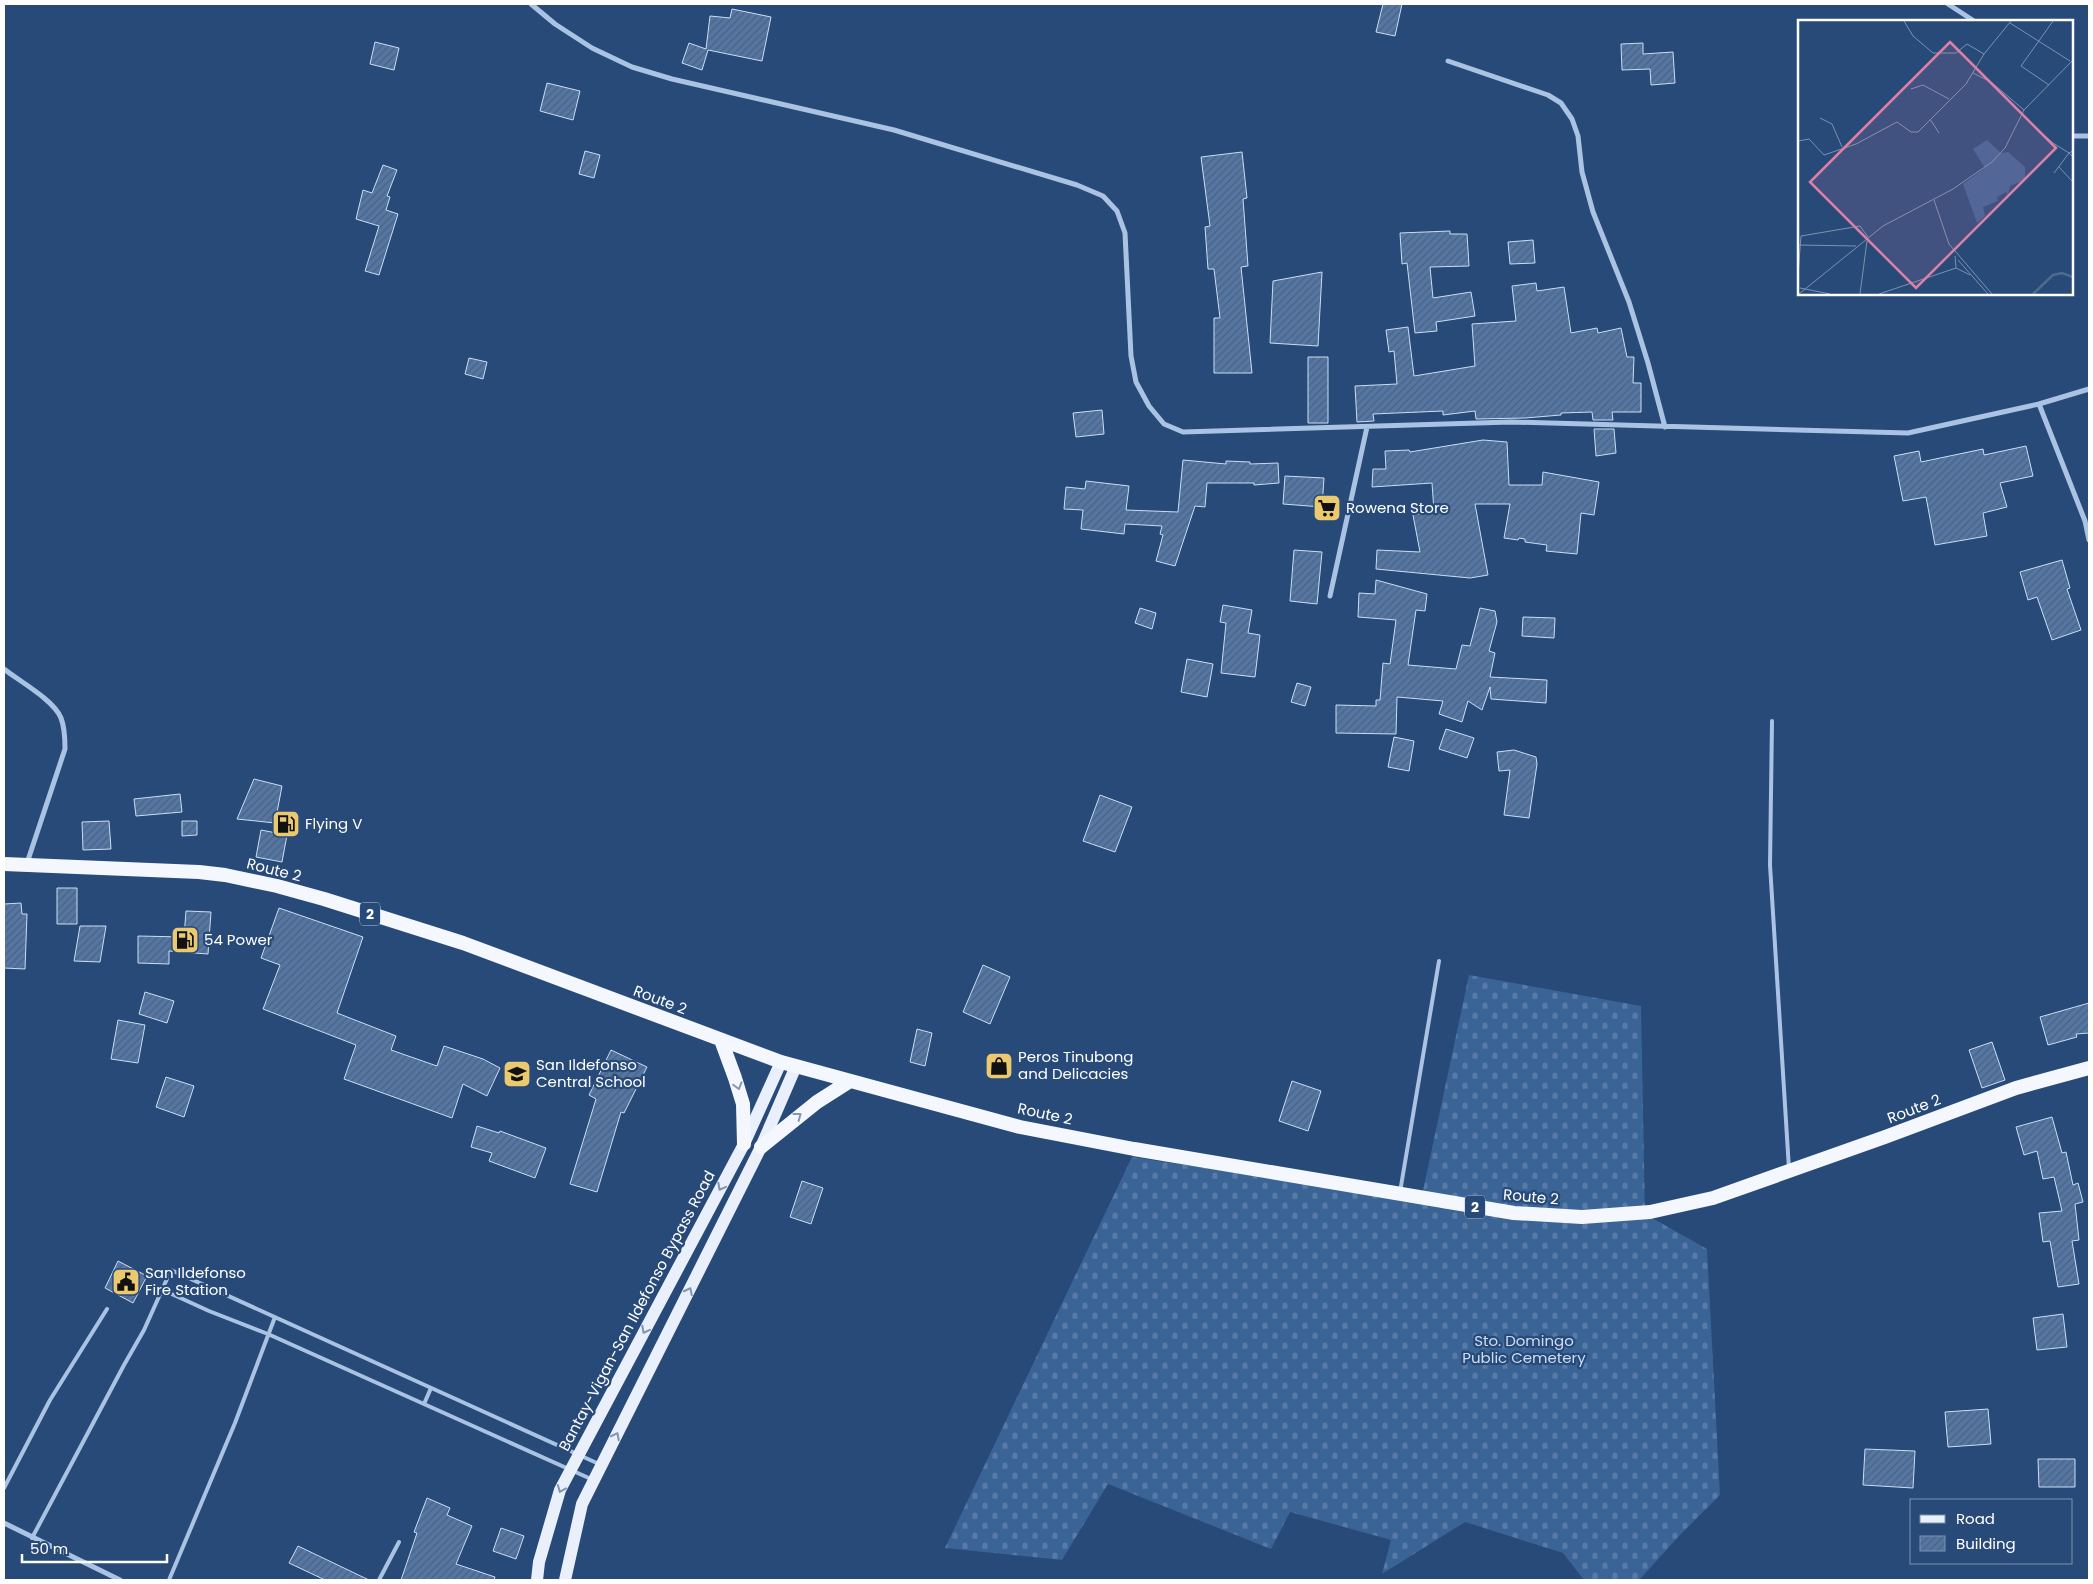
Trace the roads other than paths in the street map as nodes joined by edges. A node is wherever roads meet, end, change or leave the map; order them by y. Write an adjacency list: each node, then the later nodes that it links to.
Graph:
1 (531, 4): 9 (street)
2 (1948, 4): 3 (street)
3 (1972, 20)
4 (1448, 61): 10 (street)
5 (2073, 136): 6 (street)
6 (2089, 136)
7 (2089, 389): 8 (street)
8 (2039, 404): 10 (street); 11 (street)
9 (1367, 427): 10 (street); 12 (street)
10 (1665, 427)
11 (2089, 540)
12 (1330, 596)
13 (4, 670): 16 (street)
14 (1772, 721): 25 (lane)
15 (4, 864): 16 (highway, Route 2 / 2)
16 (26, 865): 18 (highway, Route 2 / 2)
17 (1439, 961): 26 (lane)
18 (720, 1040): 19 (highway, Route 2 / 2); 23 (highway, one-way to 23)
19 (781, 1062): 20 (highway, Route 2 / 2); 23 (main road, Bantay-Vigan-San Ildefonso Bypass Road)
20 (796, 1066): 22 (highway, Route 2 / 2); 24 (main road)
21 (2089, 1068): 25 (highway, Route 2 / 2)
22 (850, 1081): 24 (highway, one-way to 22); 26 (highway, Route 2 / 2)
23 (744, 1144): 33 (main road, Bantay-Vigan-San Ildefonso Bypass Road, one-way to 33)
24 (761, 1147): 34 (main road, one-way to 24)
25 (1790, 1171): 26 (highway, Route 2 / 2)
26 (1400, 1194)
27 (163, 1290): 29 (lane); 30 (lane); 39 (lane)
28 (107, 1309): 37 (lane)
29 (275, 1317): 30 (lane); 31 (lane)
30 (268, 1334): 32 (lane); 42 (lane)
31 (430, 1388): 32 (lane); 33 (lane)
32 (424, 1404): 35 (lane)
33 (578, 1456): 34 (lane); 35 (main road, Bantay-Vigan-San Ildefonso Bypass Road)
34 (601, 1465): 36 (main road)
35 (571, 1470): 36 (lane); 44 (main road, Bantay-Vigan-San Ildefonso Bypass Road, one-way to 44)
36 (594, 1481): 45 (main road)
37 (4, 1488)
38 (4, 1523): 39 (street)
39 (32, 1538): 41 (street)
40 (399, 1542): 43 (lane)
41 (120, 1580)
42 (169, 1580)
43 (379, 1580)
44 (537, 1580)
45 (565, 1580)

